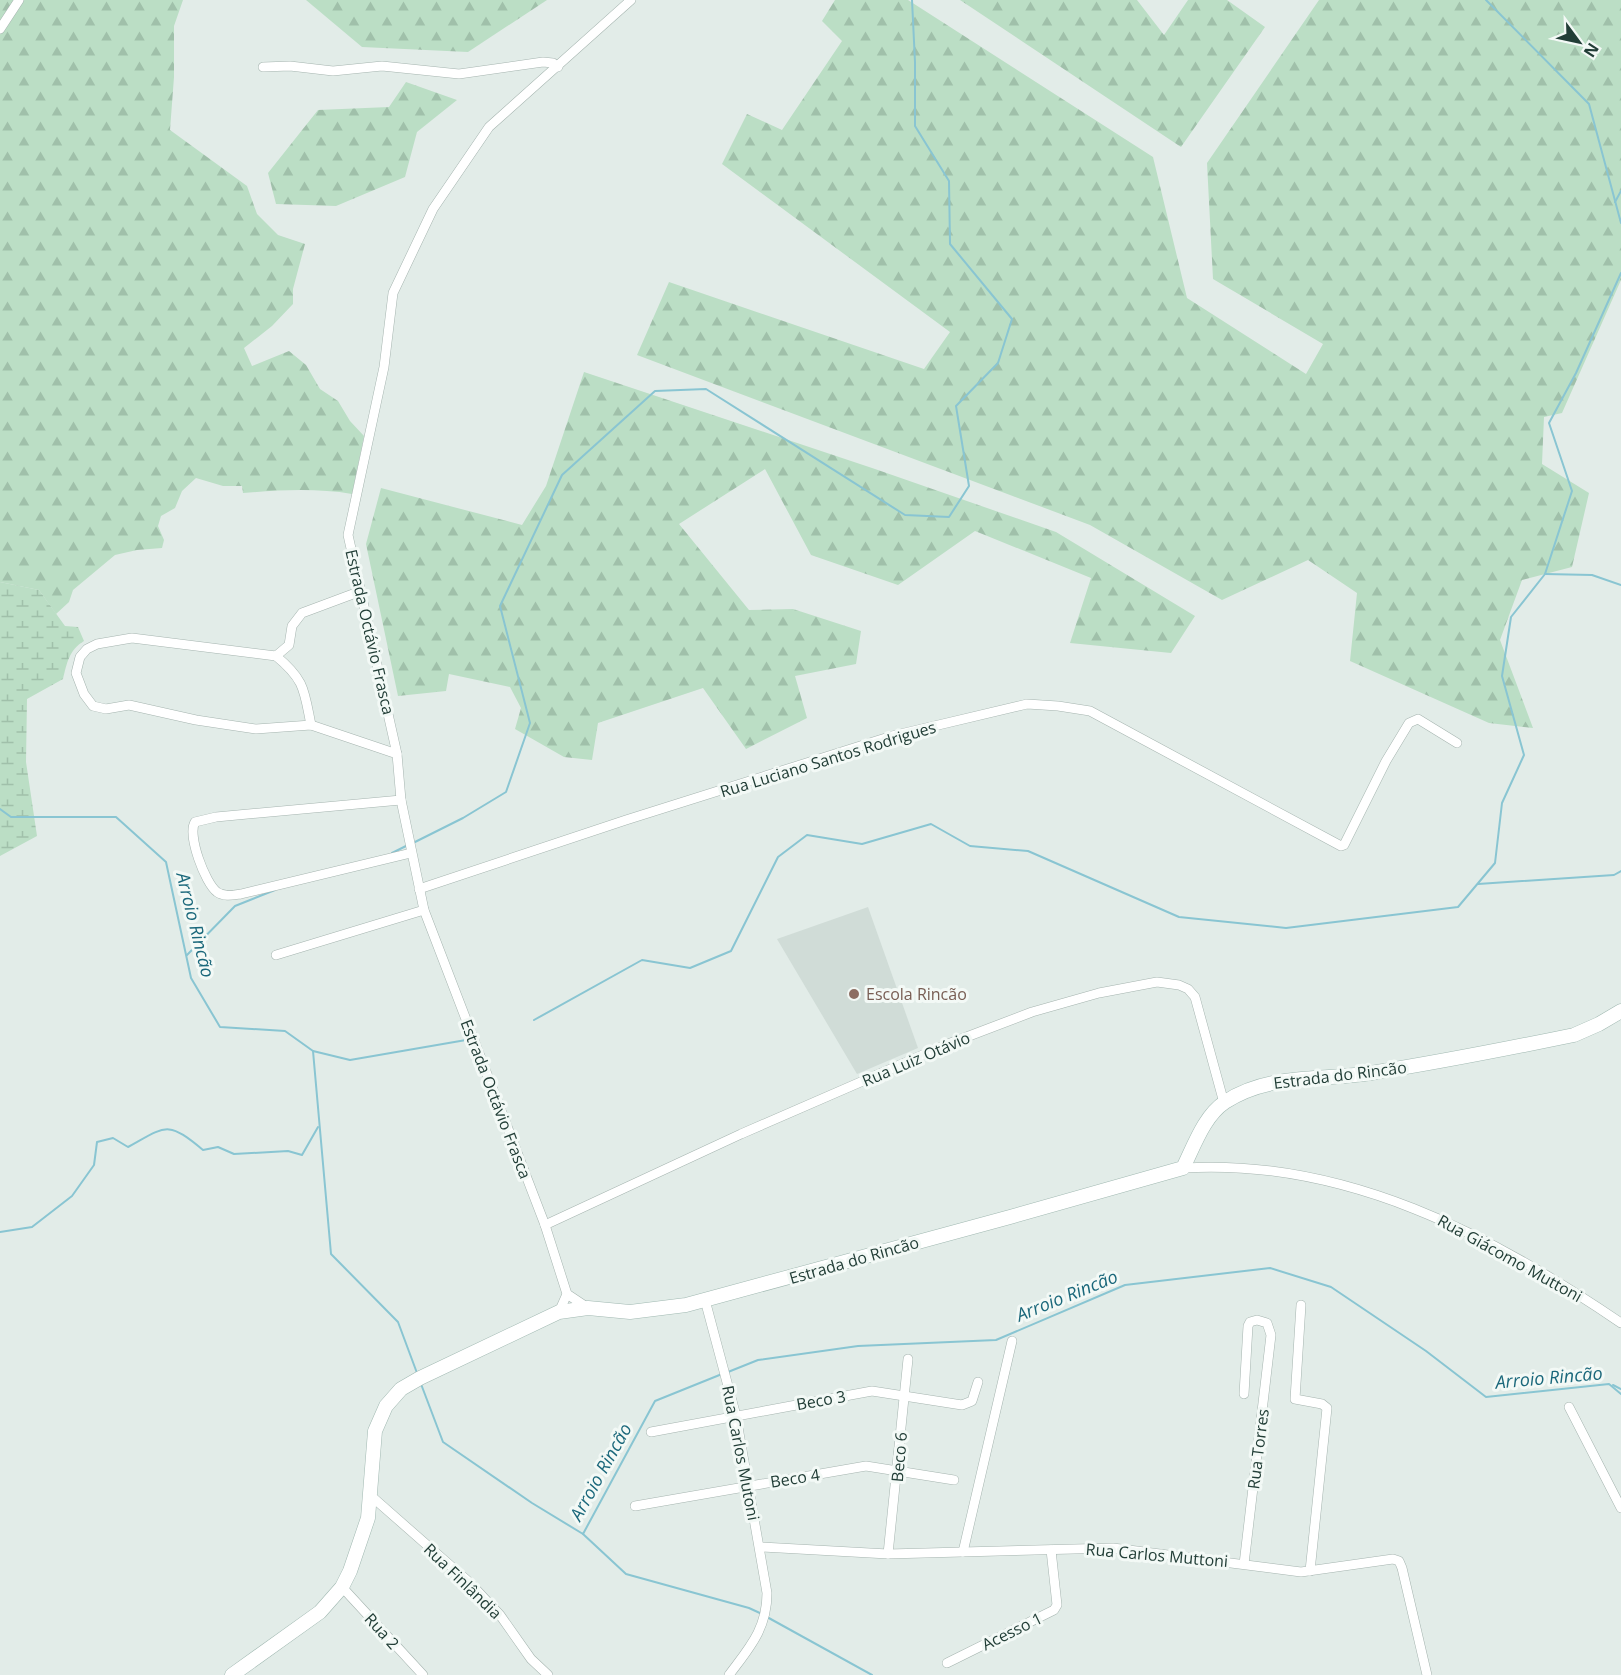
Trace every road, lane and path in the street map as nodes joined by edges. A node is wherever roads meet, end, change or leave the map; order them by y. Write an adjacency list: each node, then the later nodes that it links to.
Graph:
1 (19, 0): 3 (street)
2 (631, 0): 5 (street, Estrada Octávio Frasca)
3 (0, 30)
4 (263, 67): 5 (street)
5 (558, 67): 6 (street, Estrada Octávio Frasca)
6 (361, 591): 7 (street); 10 (street, Estrada Octávio Frasca)
7 (276, 656): 8 (street); 8 (street)
8 (311, 724): 10 (street)
9 (1457, 743): 13 (street, Rua Luciano Santos Rodrigues)
10 (397, 754): 11 (street, Estrada Octávio Frasca)
11 (401, 800): 12 (street, Estrada Octávio Frasca); 12 (street)
12 (411, 853): 13 (street, Estrada Octávio Frasca)
13 (419, 889): 14 (street, Estrada Octávio Frasca)
14 (424, 910): 15 (street); 19 (street, Estrada Octávio Frasca)
15 (276, 955)
16 (1621, 1011): 17 (street, Estrada do Rincão)
17 (1224, 1103): 18 (street, Estrada do Rincão); 19 (street, Rua Luiz Otávio)
18 (1183, 1168): 21 (street, Estrada do Rincão); 25 (street, Rua Giácomo Muttoni)
19 (545, 1225): 20 (street, Estrada Octávio Frasca)
20 (567, 1294): 23 (street); 24 (street)
21 (705, 1300): 23 (street, Estrada do Rincão); 32 (street, Rua Carlos Mutoni)
22 (1300, 1305): 45 (street)
23 (588, 1308): 24 (street, Estrada do Rincão)
24 (559, 1312): 37 (street, Estrada do Rincão)
25 (1621, 1323)
26 (1012, 1341): 42 (street)
27 (908, 1359): 30 (street, Beco 6)
28 (978, 1382): 30 (street, Beco 3)
29 (1244, 1394): 44 (street, Rua Torres)
30 (904, 1396): 32 (street, Beco 3); 34 (street, Beco 6)
31 (1569, 1407): 39 (street)
32 (736, 1416): 33 (street, Beco 3); 36 (street, Rua Carlos Mutoni)
33 (651, 1432)
34 (897, 1472): 35 (street, Beco 4); 36 (street, Beco 4); 43 (street, Beco 6)
35 (954, 1480)
36 (749, 1486): 38 (street, Beco 4); 40 (street, Rua Carlos Mutoni)
37 (370, 1495): 46 (street, Estrada do Rincão); 50 (street, Rua Finlândia)
38 (635, 1506)
39 (1621, 1508)
40 (760, 1546): 43 (street, Rua Carlos Muttoni); 51 (street, Rua Carlos Mutoni)
41 (1051, 1550): 42 (street, Rua Carlos Muttoni); 44 (street, Rua Carlos Muttoni); 47 (street, Acesso 1)
42 (963, 1552): 43 (street, Rua Carlos Muttoni)
43 (888, 1554)
44 (1244, 1564): 45 (street, Rua Carlos Muttoni)
45 (1310, 1571): 52 (street, Rua Carlos Muttoni)
46 (342, 1587): 48 (street, Estrada do Rincão); 49 (street, Rua 2)
47 (947, 1663)
48 (232, 1675)
49 (423, 1675)
50 (548, 1675)
51 (729, 1675)
52 (1427, 1675)

